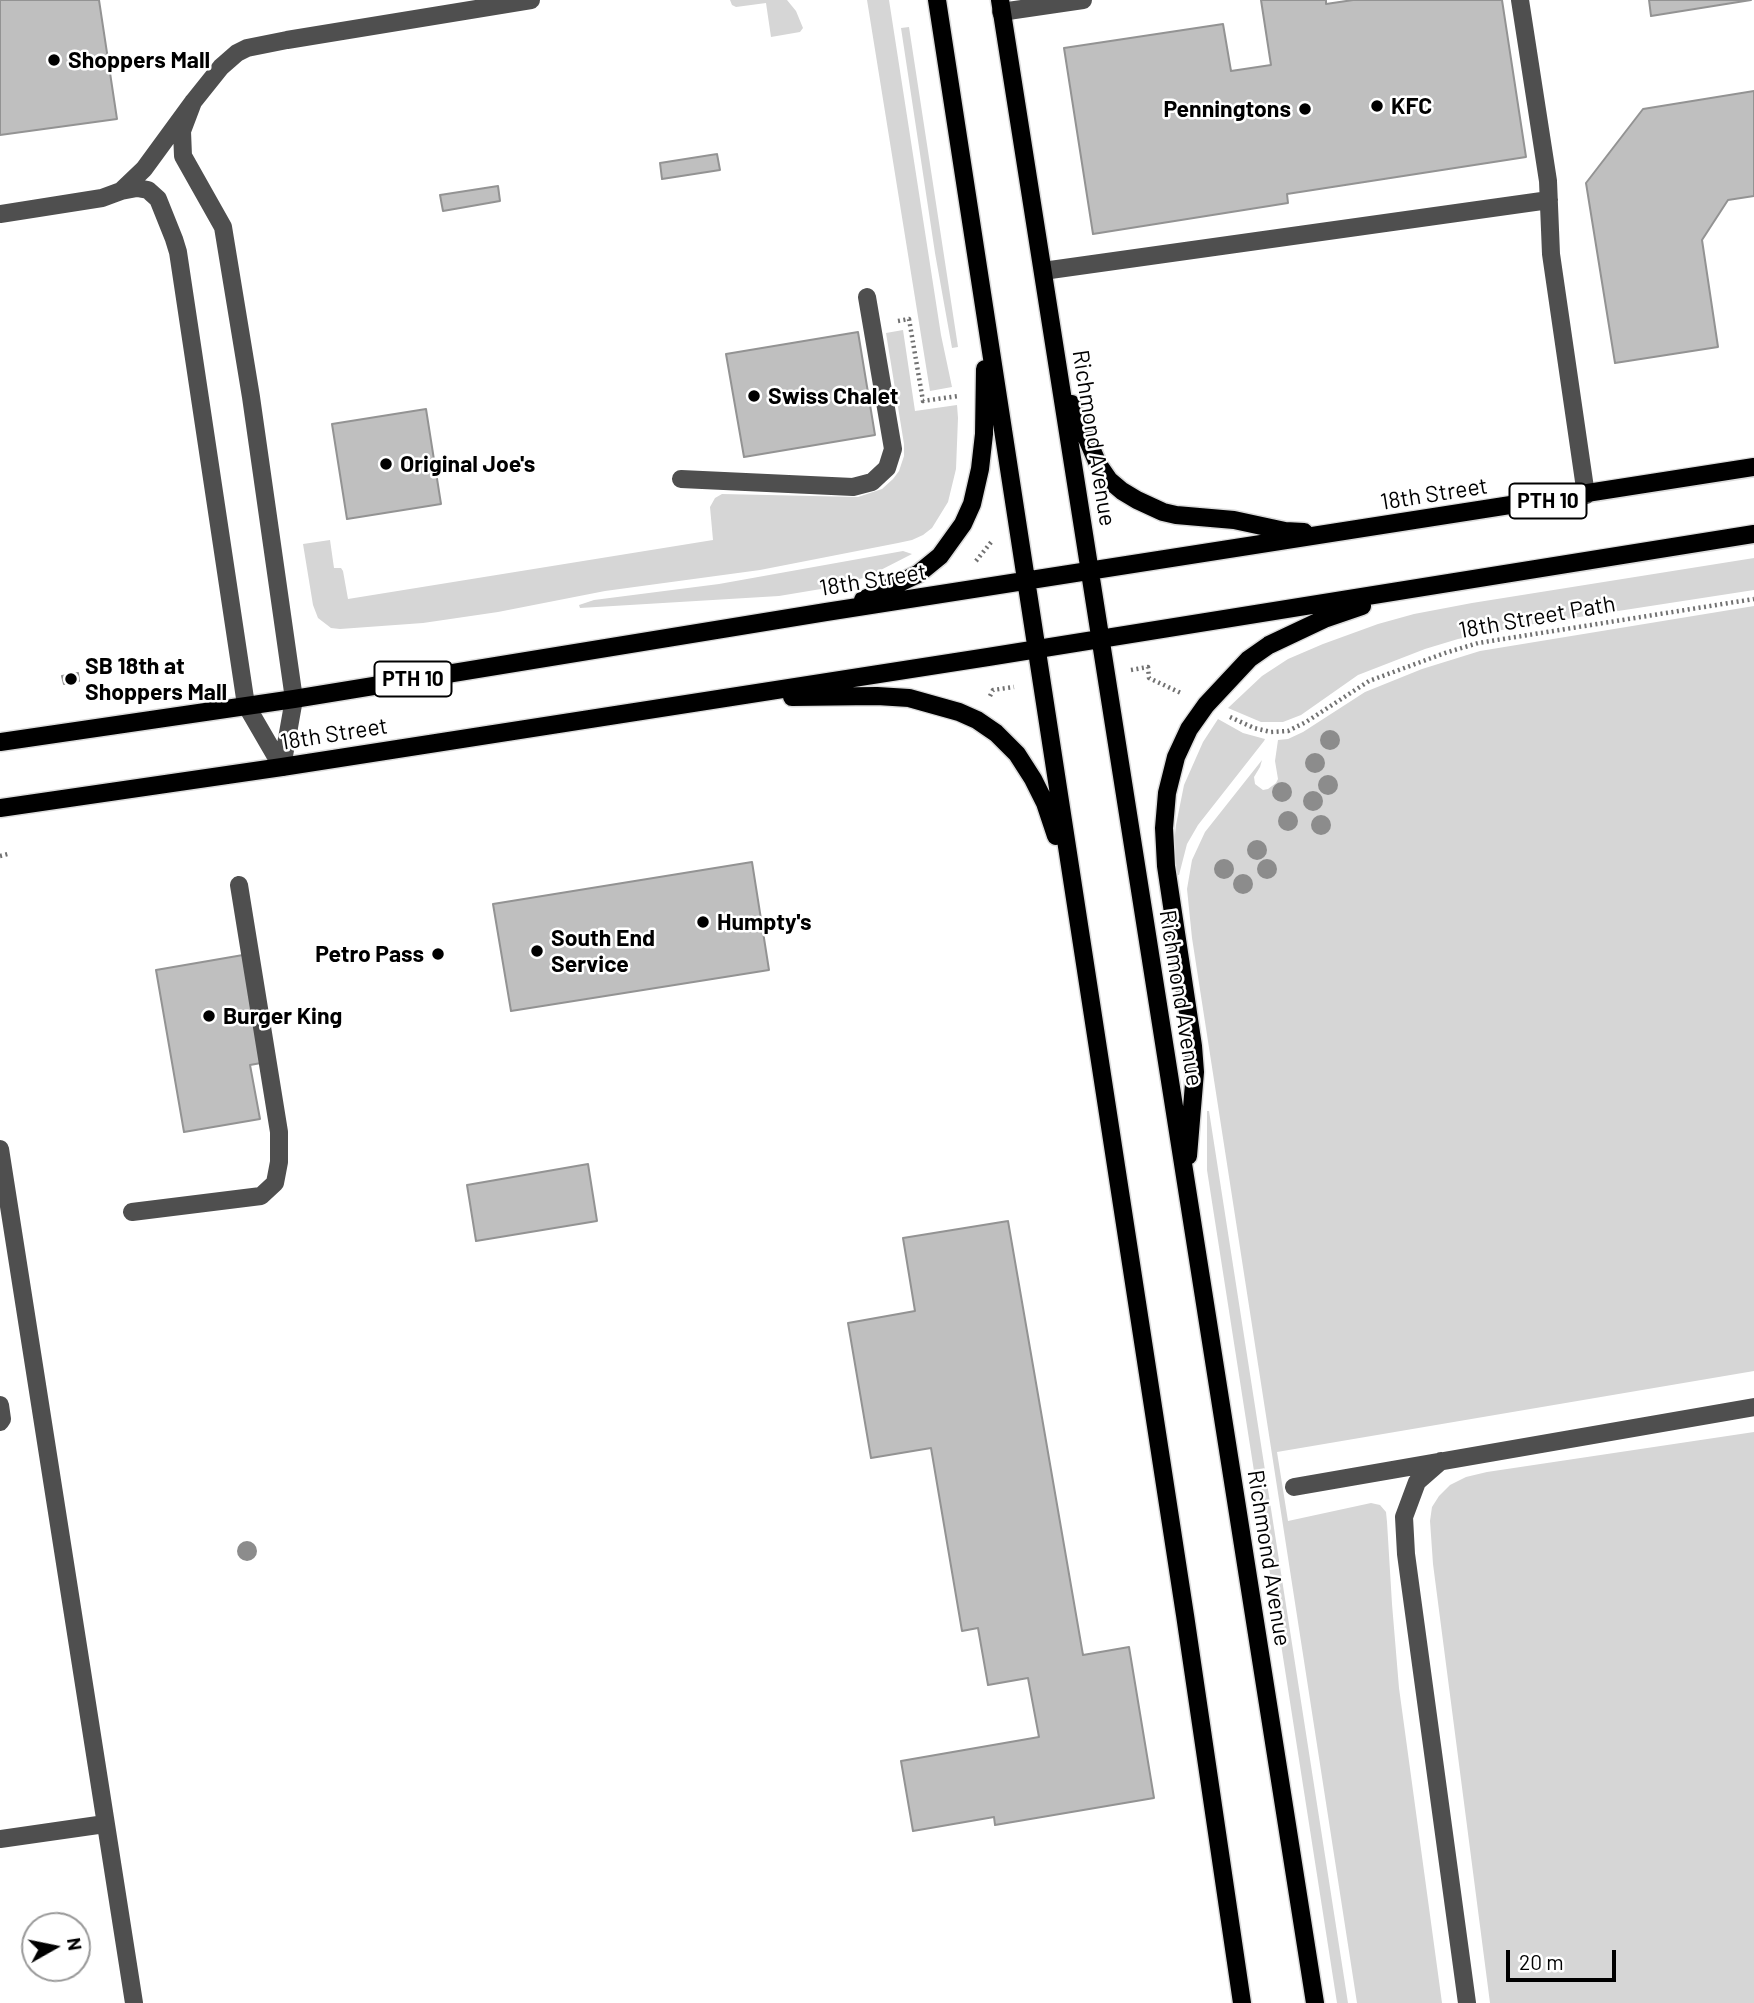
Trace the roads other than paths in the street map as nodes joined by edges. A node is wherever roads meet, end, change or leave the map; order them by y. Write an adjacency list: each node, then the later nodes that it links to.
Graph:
1 (531, 0): 6 (lane)
2 (937, 0): 14 (main road)
3 (1083, 0): 5 (lane)
4 (1520, 0): 10 (lane)
5 (1001, 6): 13 (main road, Richmond Avenue)
6 (193, 102): 7 (lane); 8 (lane)
7 (153, 156): 8 (lane); 9 (lane); 11 (lane)
8 (199, 183): 29 (lane)
9 (121, 191): 11 (lane); 12 (lane)
10 (1549, 200): 13 (lane); 19 (lane)
11 (162, 208): 30 (lane)
12 (0, 214)
13 (1043, 271): 16 (main road, Richmond Avenue)
14 (981, 282): 23 (main road); 25 (main road)
15 (867, 297): 18 (lane)
16 (1057, 356): 20 (main road); 22 (main road, Richmond Avenue)
17 (1754, 467): 19 (main road, 18th Street / PTH 10)
18 (681, 479)
19 (1586, 495): 20 (main road, 18th Street / PTH 10)
20 (1342, 532): 22 (main road, 18th Street / PTH 10)
21 (1754, 534): 24 (main road, 18th Street)
22 (1089, 572): 23 (main road, 18th Street / PTH 10); 26 (main road, Richmond Avenue)
23 (1026, 580): 25 (main road, 18th Street / PTH 10); 27 (main road)
24 (1405, 591): 26 (main road, 18th Street); 38 (main road)
25 (826, 612): 29 (main road, 18th Street / PTH 10)
26 (1100, 639): 27 (main road, 18th Street); 38 (main road, Richmond Avenue)
27 (1036, 650): 28 (main road, 18th Street); 35 (main road)
28 (722, 698): 32 (main road, 18th Street); 35 (main road)
29 (294, 699): 30 (main road, 18th Street / PTH 10); 32 (lane)
30 (246, 705): 31 (main road, 18th Street / PTH 10); 32 (lane)
31 (0, 742)
32 (282, 767): 33 (main road, 18th Street)
33 (0, 808)
34 (239, 885): 37 (lane)
35 (1077, 916): 47 (main road)
36 (0, 1150): 44 (lane)
37 (132, 1212)
38 (1190, 1212): 48 (main road, Richmond Avenue)
39 (0, 1405): 41 (lane)
40 (1754, 1407): 42 (lane)
41 (0, 1422)
42 (1441, 1461): 43 (lane); 49 (lane)
43 (1294, 1486)
44 (105, 1824): 45 (lane); 46 (lane)
45 (0, 1839)
46 (134, 2003)
47 (1242, 2003)
48 (1315, 2003)
49 (1467, 2003)

